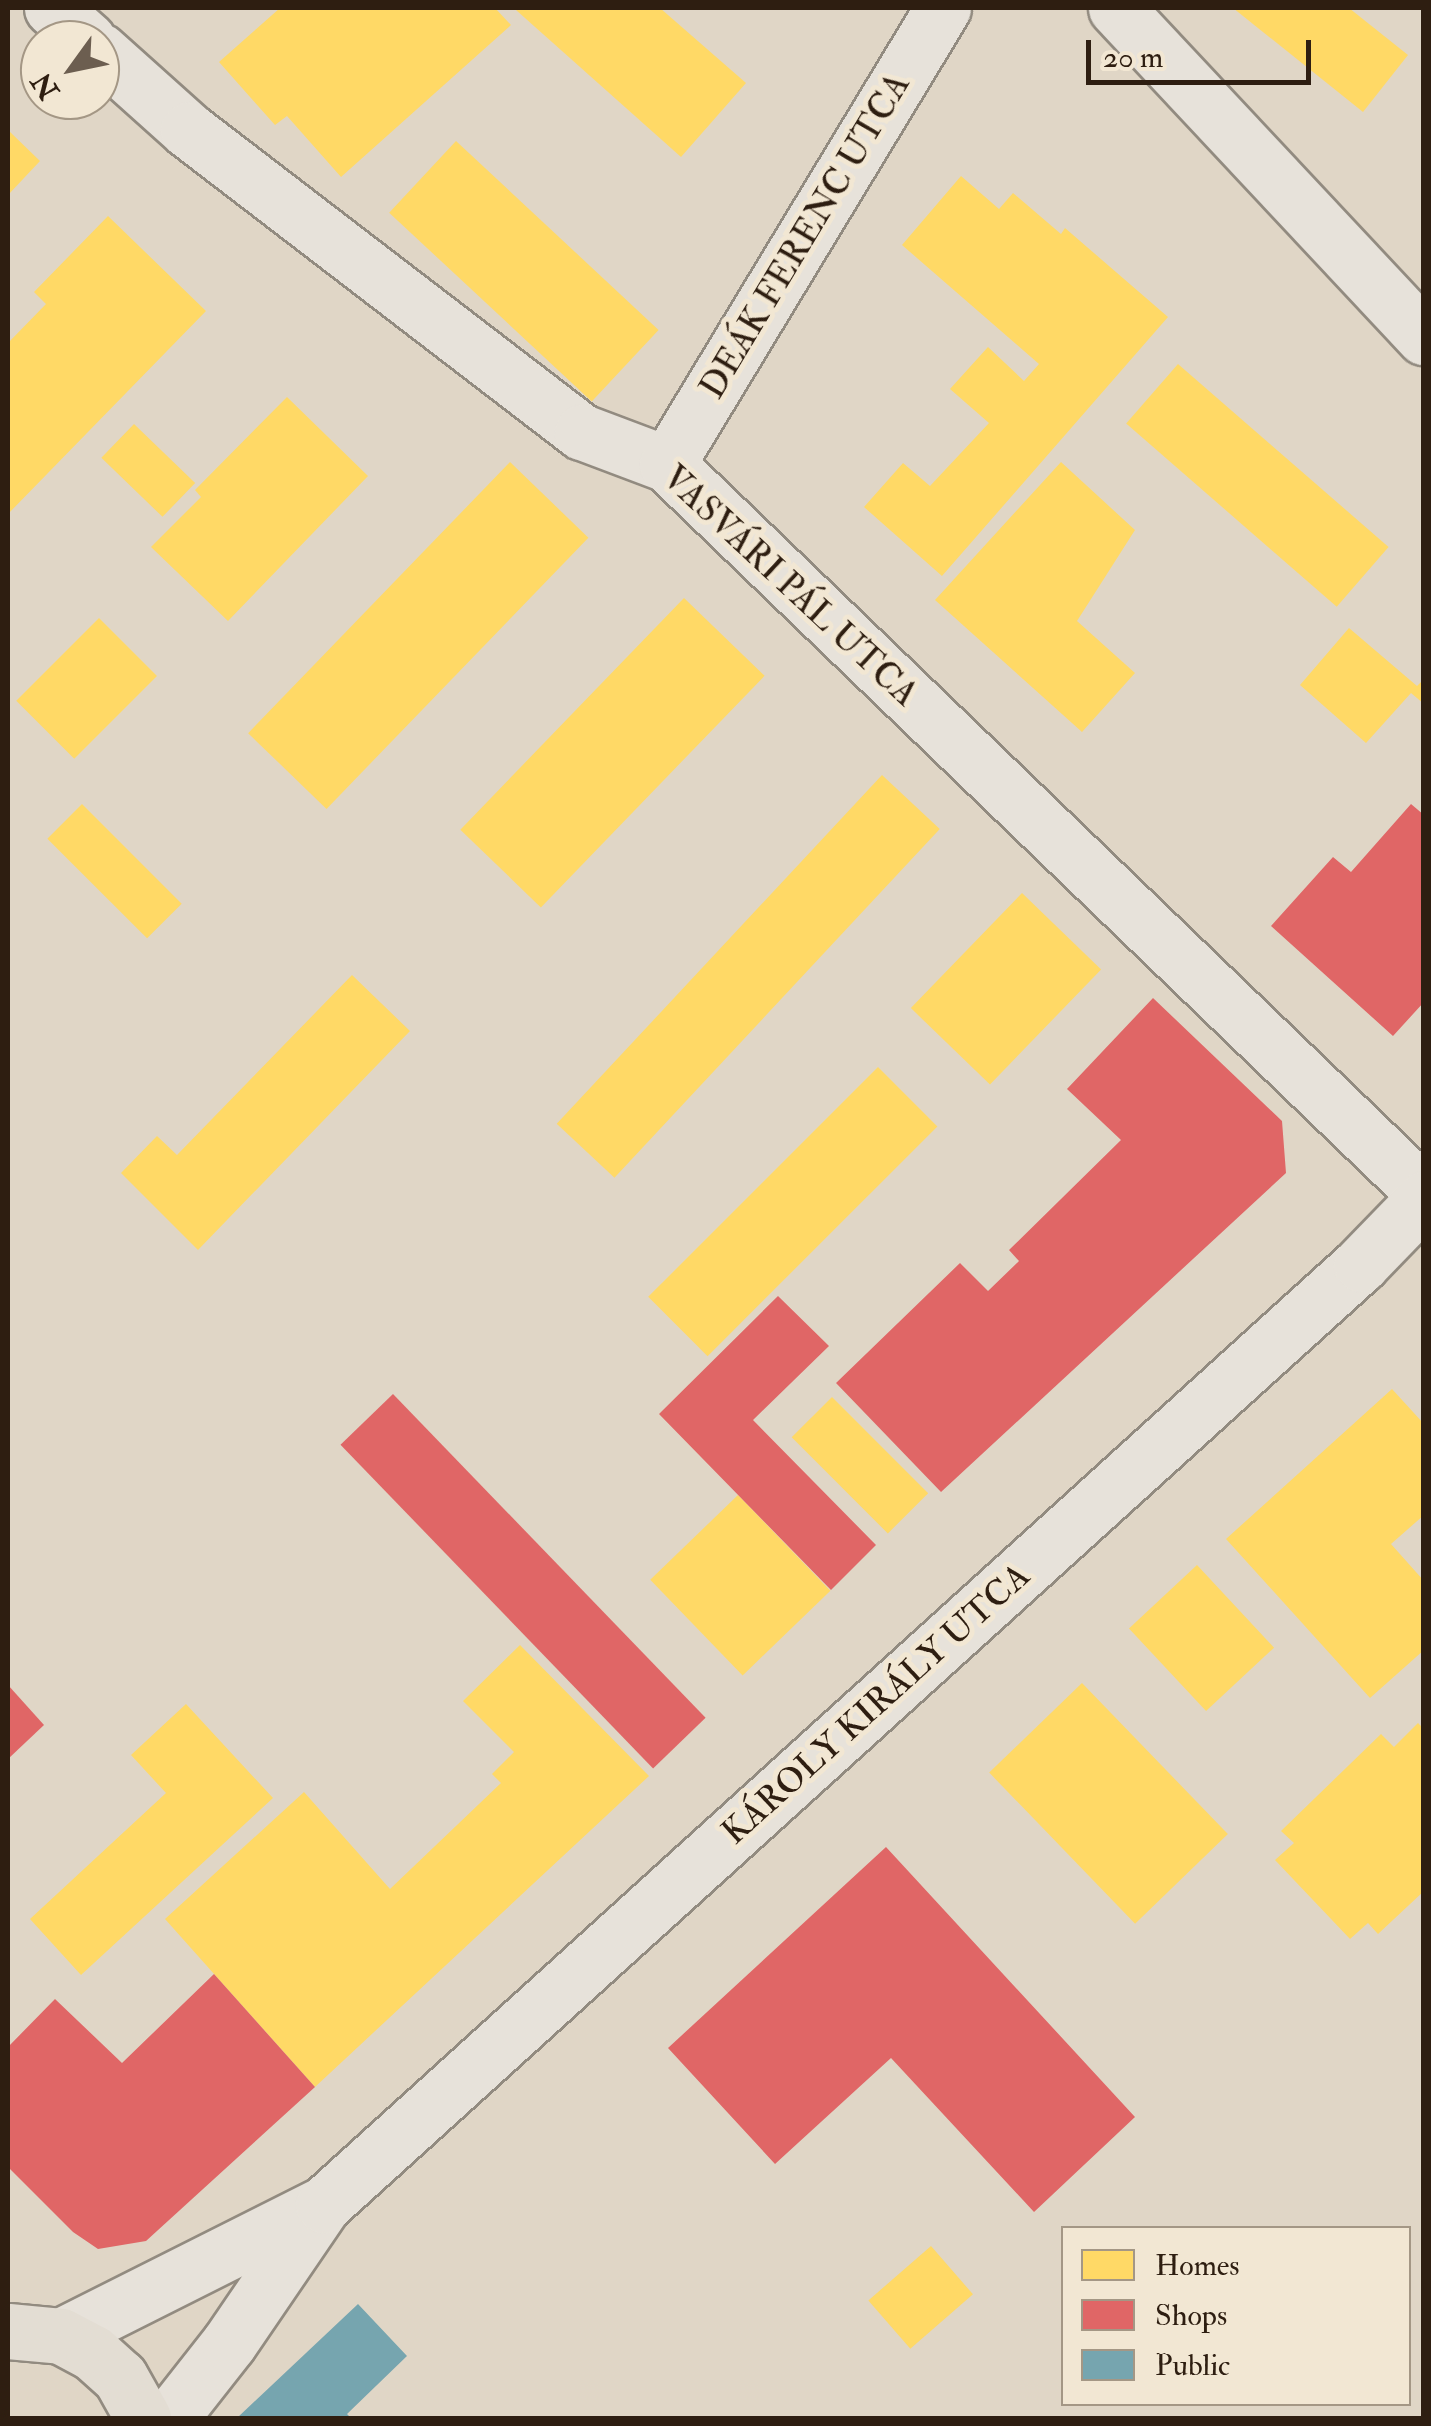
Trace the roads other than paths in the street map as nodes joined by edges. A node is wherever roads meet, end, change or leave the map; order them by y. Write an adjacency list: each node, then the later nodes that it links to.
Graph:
1 (942, 8): 5 (street, DEÁK FERENC UTCA)
2 (1116, 8): 4 (street)
3 (120, 68): 5 (street, VASVÁRI PÁL UTCA)
4 (1424, 337)
5 (667, 464): 6 (street, VASVÁRI PÁL UTCA)
6 (1424, 1196): 7 (street, KÁROLY KIRÁLY UTCA)
7 (323, 2205): 9 (street, KÁROLY KIRÁLY UTCA); 11 (street, KÁROLY KIRÁLY UTCA)
8 (8, 2331): 9 (main road)
9 (62, 2336): 10 (main road)
10 (143, 2418)
11 (170, 2418)

